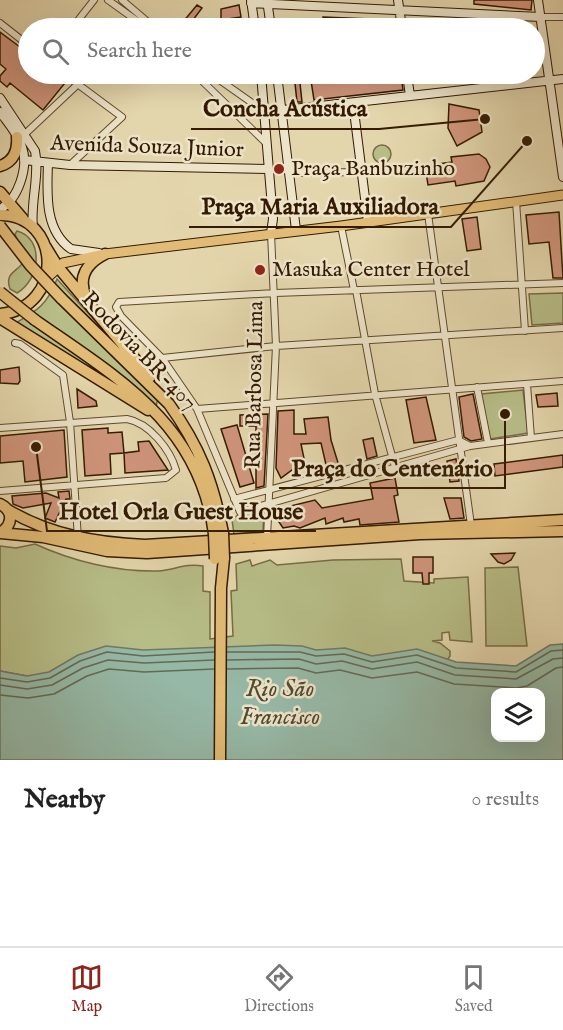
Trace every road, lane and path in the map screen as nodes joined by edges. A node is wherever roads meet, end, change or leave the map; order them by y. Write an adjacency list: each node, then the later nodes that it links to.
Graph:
1 (94, 0): 11 (street)
2 (108, 0): 12 (street)
3 (122, 0): 13 (street)
4 (398, 0): 8 (main road)
5 (538, 0): 9 (main road)
6 (251, 2): 7 (main road); 14 (main road)
7 (267, 2): 8 (main road); 15 (main road)
8 (400, 11): 9 (main road); 16 (main road)
9 (540, 16): 10 (street)
10 (563, 17)
11 (80, 18)
12 (133, 18)
13 (143, 18)
14 (253, 18)
15 (269, 18)
16 (401, 18)
17 (0, 23): 18 (street)
18 (18, 37)
19 (545, 48): 21 (main road)
20 (563, 79): 21 (main road)
21 (550, 81): 22 (main road); 46 (main road)
22 (545, 82)
23 (205, 84): 37 (street)
24 (225, 84): 35 (street)
25 (262, 84): 35 (main road)
26 (278, 84): 33 (main road)
27 (408, 84): 30 (main road)
28 (522, 84): 30 (main road)
29 (77, 85): 36 (street); 42 (street)
30 (410, 96): 32 (main road)
31 (0, 98): 36 (main road)
32 (352, 103): 33 (main road); 45 (main road)
33 (282, 110): 35 (main road); 44 (main road)
34 (0, 112): 36 (main road)
35 (266, 112): 37 (main road)
36 (21, 135): 38 (main road); 39 (main road); 41 (highway)
37 (266, 143): 43 (main road)
38 (24, 160): 39 (main road, Avenida Souza Junior); 41 (highway); 50 (main road)
39 (37, 161): 40 (main road, Avenida Souza Junior); 56 (main road)
40 (48, 163): 42 (main road, Avenida Souza Junior); 60 (main road)
41 (3, 165)
42 (70, 165): 43 (main road, Avenida Souza Junior)
43 (268, 169): 58 (main road)
44 (289, 172): 45 (street); 57 (main road)
45 (361, 172): 53 (main road)
46 (563, 177)
47 (0, 192): 50 (highway)
48 (563, 195): 49 (main road)
49 (516, 201): 51 (main road); 64 (street)
50 (4, 206): 56 (highway)
51 (428, 214): 53 (main road); 65 (street)
52 (0, 215): 56 (highway)
53 (369, 222): 55 (main road)
54 (0, 226): 83 (highway, Rodovia BR-407, bridge)
55 (341, 226): 57 (main road); 66 (street)
56 (31, 227): 59 (highway)
57 (296, 230): 58 (main road)
58 (271, 233): 60 (main road); 68 (street, Rua Barbosa Lima)
59 (45, 246): 61 (highway); 62 (highway)
60 (105, 254): 61 (main road); 69 (highway)
61 (58, 267): 62 (main road); 69 (highway)
62 (47, 278): 70 (highway)
63 (563, 283): 64 (street)
64 (520, 285): 65 (street); 72 (street)
65 (438, 289): 66 (street); 73 (street)
66 (355, 290): 68 (street); 74 (street)
67 (0, 292): 87 (highway, Rodovia BR-407, bridge)
68 (275, 293): 76 (street, Rua Barbosa Lima); 77 (street)
69 (90, 305): 83 (highway)
70 (0, 316): 87 (highway)
71 (563, 328): 72 (street)
72 (525, 331): 73 (street)
73 (445, 336): 74 (street); 81 (street)
74 (365, 340): 76 (street); 82 (street)
75 (15, 343): 86 (street)
76 (276, 346): 77 (street); 84 (street, Rua Barbosa Lima)
77 (162, 358): 85 (street)
78 (563, 381): 79 (street)
79 (527, 384): 80 (street); 90 (street)
80 (477, 387): 81 (street); 92 (street)
81 (451, 389): 82 (street); 91 (street)
82 (375, 394): 84 (street); 95 (street)
83 (169, 404): 107 (highway, Rodovia BR-407)
84 (274, 405): 85 (street); 99 (street, Rua Barbosa Lima)
85 (197, 409): 100 (street)
86 (70, 422): 88 (street); 97 (street); 97 (street)
87 (166, 424): 107 (highway, Rodovia BR-407)
88 (0, 428)
89 (563, 434): 90 (street)
90 (531, 438): 92 (street)
91 (458, 440): 93 (street); 94 (street); 95 (street)
92 (488, 443): 93 (street)
93 (470, 446): 94 (street)
94 (460, 450): 96 (street); 104 (street)
95 (393, 457): 96 (street); 99 (street)
96 (395, 467): 101 (street)
97 (75, 485): 98 (street); 108 (street)
98 (0, 491)
99 (271, 492): 100 (street); 101 (street, Rua Barbosa Lima)
100 (234, 499): 101 (street)
101 (269, 505): 109 (street, Rua Barbosa Lima)
102 (4, 507): 106 (highway); 108 (highway)
103 (563, 520): 104 (highway)
104 (471, 525): 109 (highway)
105 (563, 531): 106 (highway)
106 (0, 533)
107 (218, 534): 110 (highway, bridge)
108 (78, 538): 109 (highway)
109 (267, 538)
110 (220, 760)

